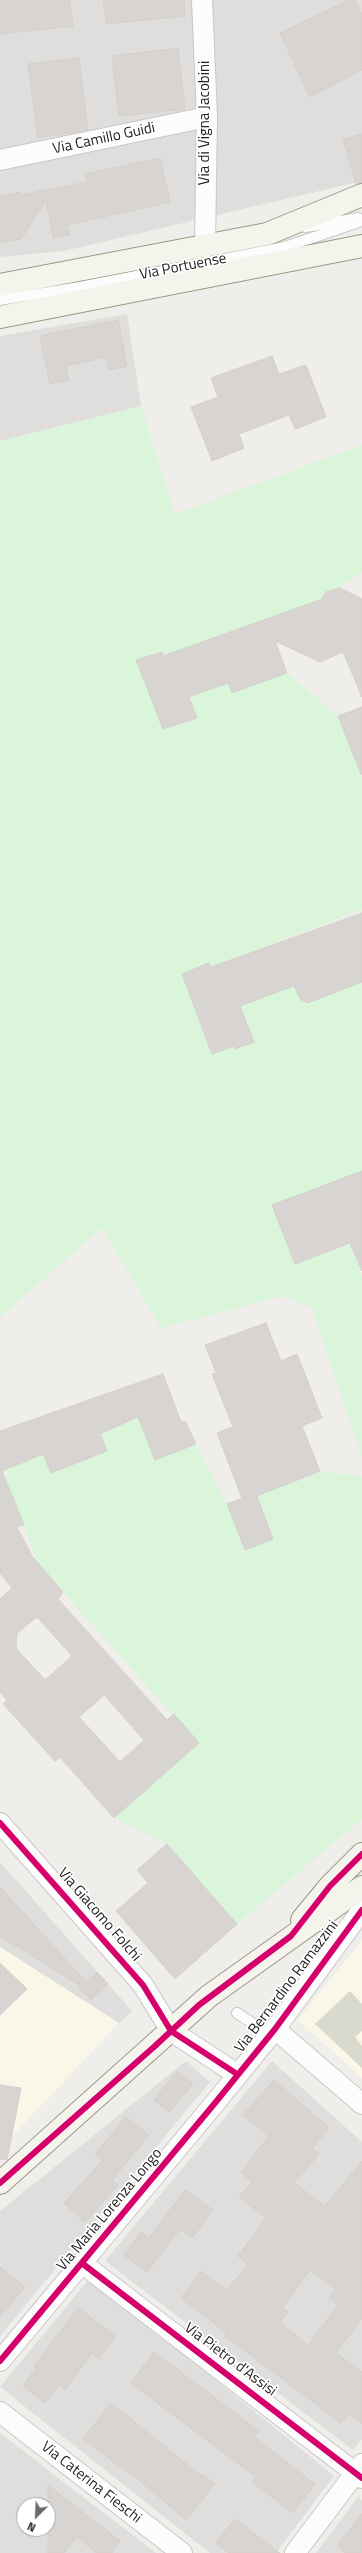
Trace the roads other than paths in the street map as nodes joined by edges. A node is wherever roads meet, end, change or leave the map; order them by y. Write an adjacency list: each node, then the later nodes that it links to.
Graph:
1 (202, 0): 2 (street, Via di Vigna Jacobini)
2 (208, 117): 3 (street, Via Camillo Guidi); 9 (street, Via di Vigna Jacobini)
3 (0, 160)
4 (362, 195): 7 (main road, Via Portuense)
5 (362, 217): 7 (lane, Via Portuense)
6 (362, 221): 11 (lane, Via Portuense)
7 (267, 234): 9 (main road, Via Portuense)
8 (362, 246): 12 (main road, Via Portuense)
9 (205, 247): 10 (main road, Via Portuense)
10 (0, 285)
11 (0, 300)
12 (0, 317)
13 (0, 1822): 19 (street, Via Giacomo Folchi)
14 (362, 1854): 17 (main road, Via Bernardino Ramazzini)
15 (362, 1887): 17 (main road, Via Bernardino Ramazzini)
16 (362, 1910): 20 (street, Via Bernardino Ramazzini)
17 (291, 1936): 19 (main road, Via Bernardino Ramazzini)
18 (237, 2014): 20 (lane)
19 (170, 2031): 21 (street, Via Bernardino Ramazzini); 23 (main road, Via Bernardino Ramazzini)
20 (272, 2032): 21 (street, Via Bernardino Ramazzini); 22 (street)
21 (237, 2074): 24 (street, Via Maria Lorenza Longo)
22 (362, 2104)
23 (0, 2183)
24 (83, 2264): 25 (street, Via Maria Lorenza Longo); 27 (street, Via Pietro d'Assisi)
25 (0, 2361)
26 (0, 2412): 28 (street, Via Caterina Fieschi)
27 (360, 2471): 29 (street)
28 (182, 2553)
29 (295, 2553)

